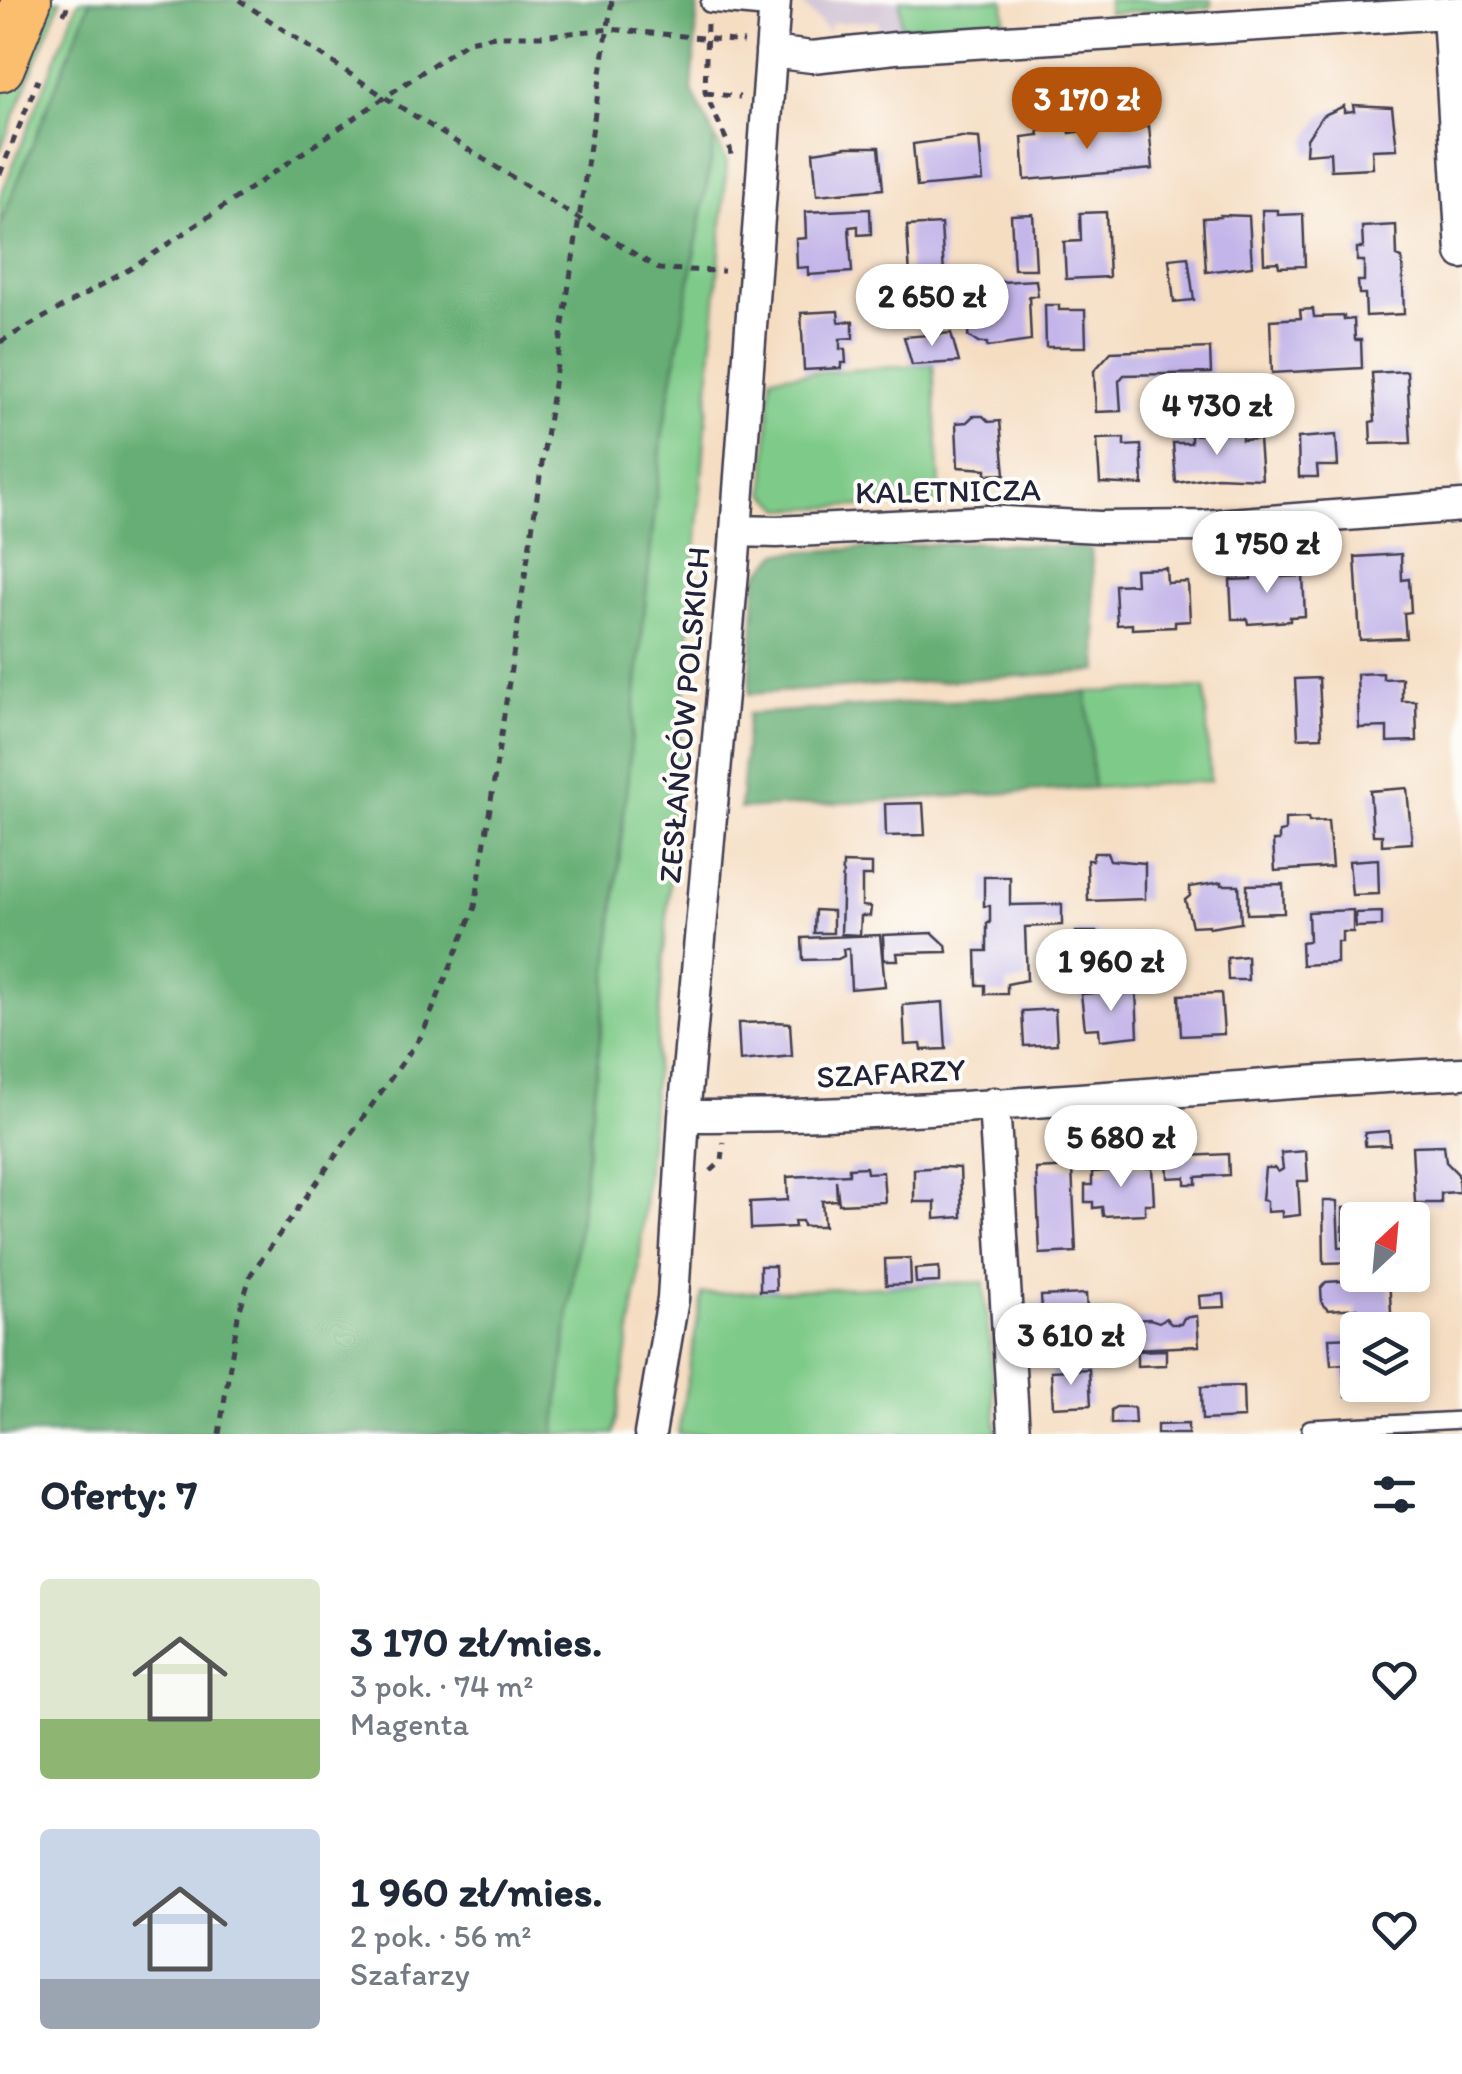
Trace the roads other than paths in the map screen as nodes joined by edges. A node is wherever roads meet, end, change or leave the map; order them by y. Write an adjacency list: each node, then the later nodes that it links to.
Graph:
1 (709, 4): 2 (lane)
2 (775, 5): 5 (street, ZESŁAŃCÓW POLSKICH)
3 (45, 9): 6 (main road)
4 (1455, 12): 5 (street); 7 (street)
5 (771, 48): 9 (street, ZESŁAŃCÓW POLSKICH)
6 (21, 68)
7 (1462, 253)
8 (1462, 506): 9 (street, KALETNICZA)
9 (736, 531): 12 (street, ZESŁAŃCÓW POLSKICH)
10 (1462, 1074): 11 (street, SZAFARZY)
11 (994, 1103): 12 (street, SZAFARZY); 16 (street)
12 (684, 1116): 15 (street, ZESŁAŃCÓW POLSKICH)
13 (1462, 1420): 14 (lane)
14 (1310, 1428)
15 (650, 1434)
16 (1014, 1434)

